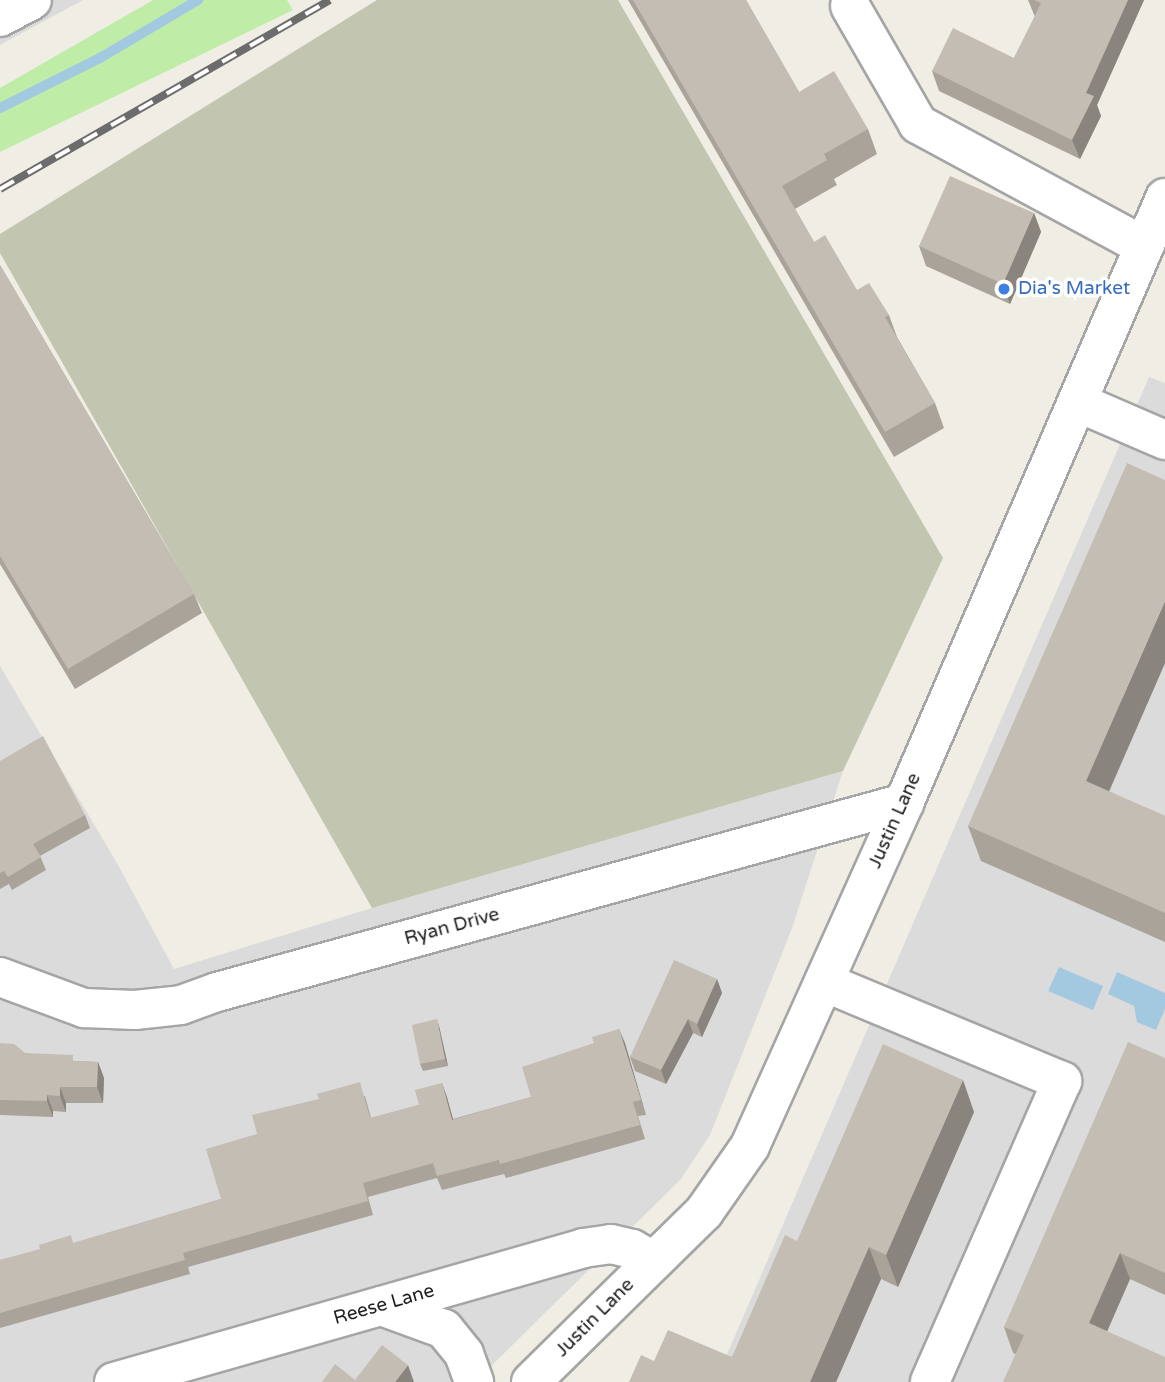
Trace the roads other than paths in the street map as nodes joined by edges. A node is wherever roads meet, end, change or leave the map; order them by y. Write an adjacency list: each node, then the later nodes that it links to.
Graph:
1 (32, 0): 3 (street)
2 (850, 6): 5 (street)
3 (0, 17)
4 (1165, 198): 5 (street, Justin Lane)
5 (1144, 246): 6 (street, Justin Lane)
6 (1077, 402): 7 (street); 8 (street, Justin Lane)
7 (1165, 440)
8 (904, 803): 9 (street, Ryan Drive); 10 (street, Justin Lane)
9 (0, 977)
10 (824, 982): 11 (street, Justin Lane); 16 (street)
11 (654, 1261): 12 (street, Reese Lane); 15 (street, Justin Lane)
12 (381, 1306): 13 (street, Reese Lane); 14 (street)
13 (114, 1382)
14 (474, 1382)
15 (531, 1382)
16 (930, 1382)

